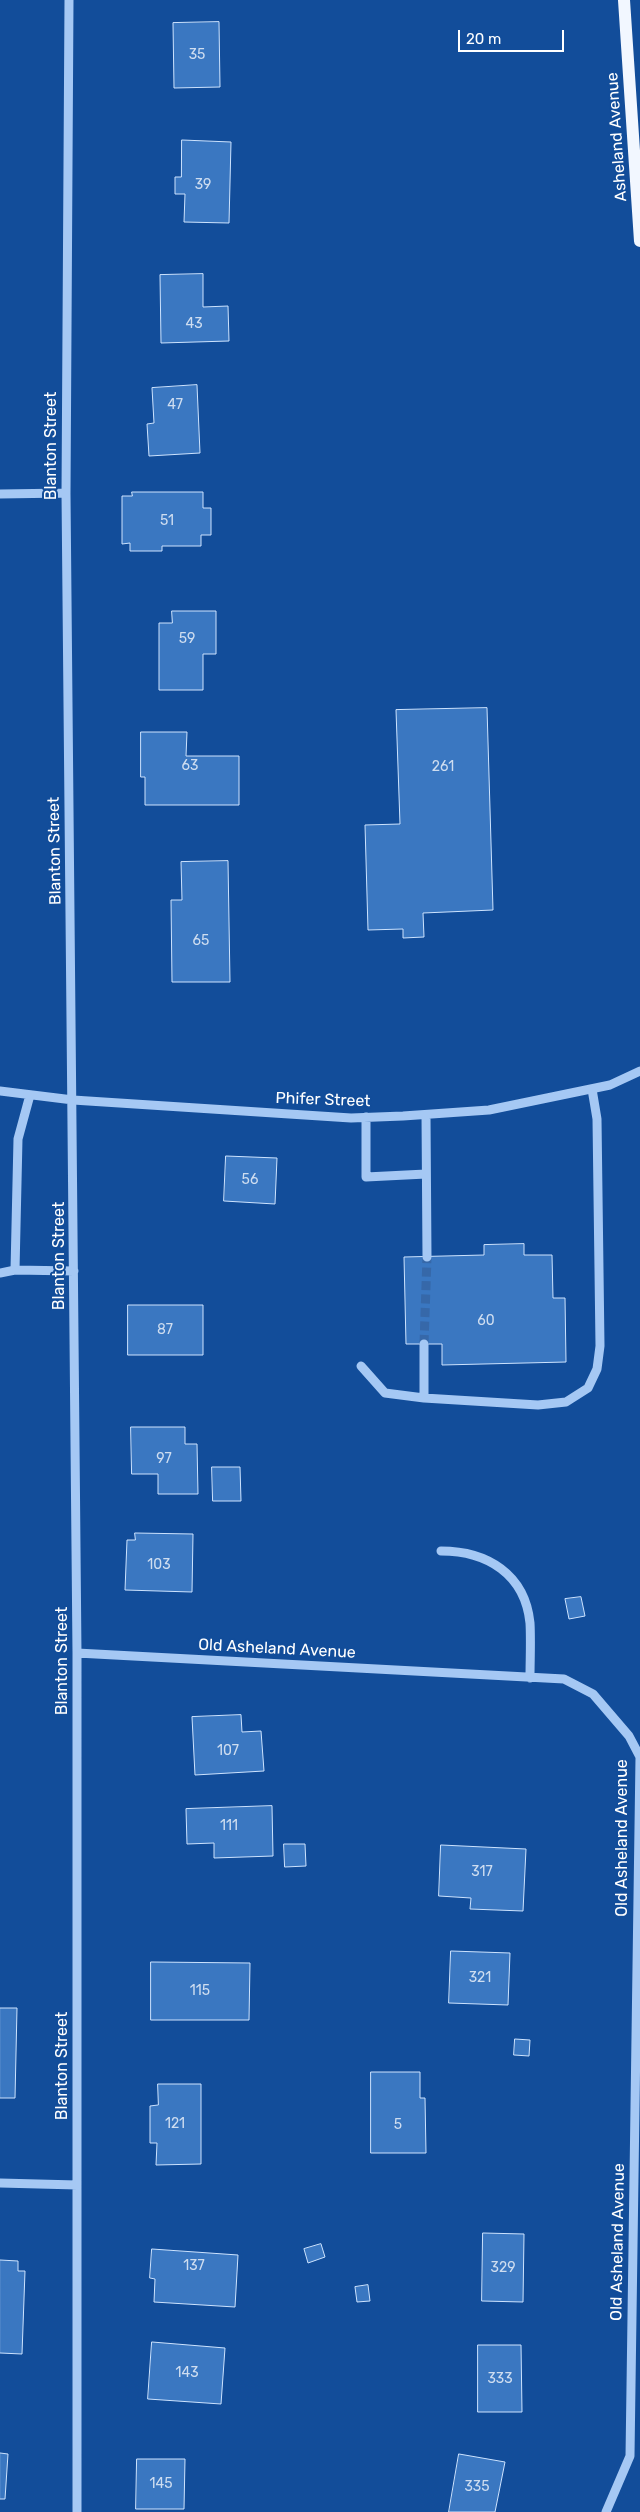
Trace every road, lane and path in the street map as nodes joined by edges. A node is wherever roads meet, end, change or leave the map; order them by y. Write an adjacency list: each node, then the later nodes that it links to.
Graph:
1 (63, 0): 2 (street)
2 (69, 0): 5 (street, Blanton Street)
3 (624, 0): 4 (main road, Asheland Avenue)
4 (640, 241)
5 (66, 493): 6 (street); 11 (street, Blanton Street)
6 (0, 494)
7 (640, 1071): 8 (street, Phifer Street)
8 (592, 1089): 12 (street, Phifer Street); 21 (street)
9 (0, 1091): 10 (street, Phifer Street)
10 (30, 1095): 11 (street, Phifer Street); 16 (street)
11 (73, 1100): 13 (street, Phifer Street); 17 (street, Blanton Street)
12 (426, 1115): 13 (street, Phifer Street); 14 (street)
13 (366, 1117): 14 (street)
14 (426, 1174): 15 (street)
15 (426, 1257)
16 (15, 1270): 17 (street); 18 (street)
17 (74, 1271): 23 (street, Blanton Street)
18 (0, 1273)
19 (424, 1344): 21 (street)
20 (361, 1366): 21 (street)
21 (424, 1398)
22 (441, 1551): 24 (street)
23 (77, 1653): 24 (street, Old Asheland Avenue); 26 (street, Blanton Street)
24 (530, 1678): 28 (street, Old Asheland Avenue)
25 (0, 2183): 26 (street)
26 (77, 2185): 27 (street, Blanton Street)
27 (77, 2512)
28 (606, 2512)

